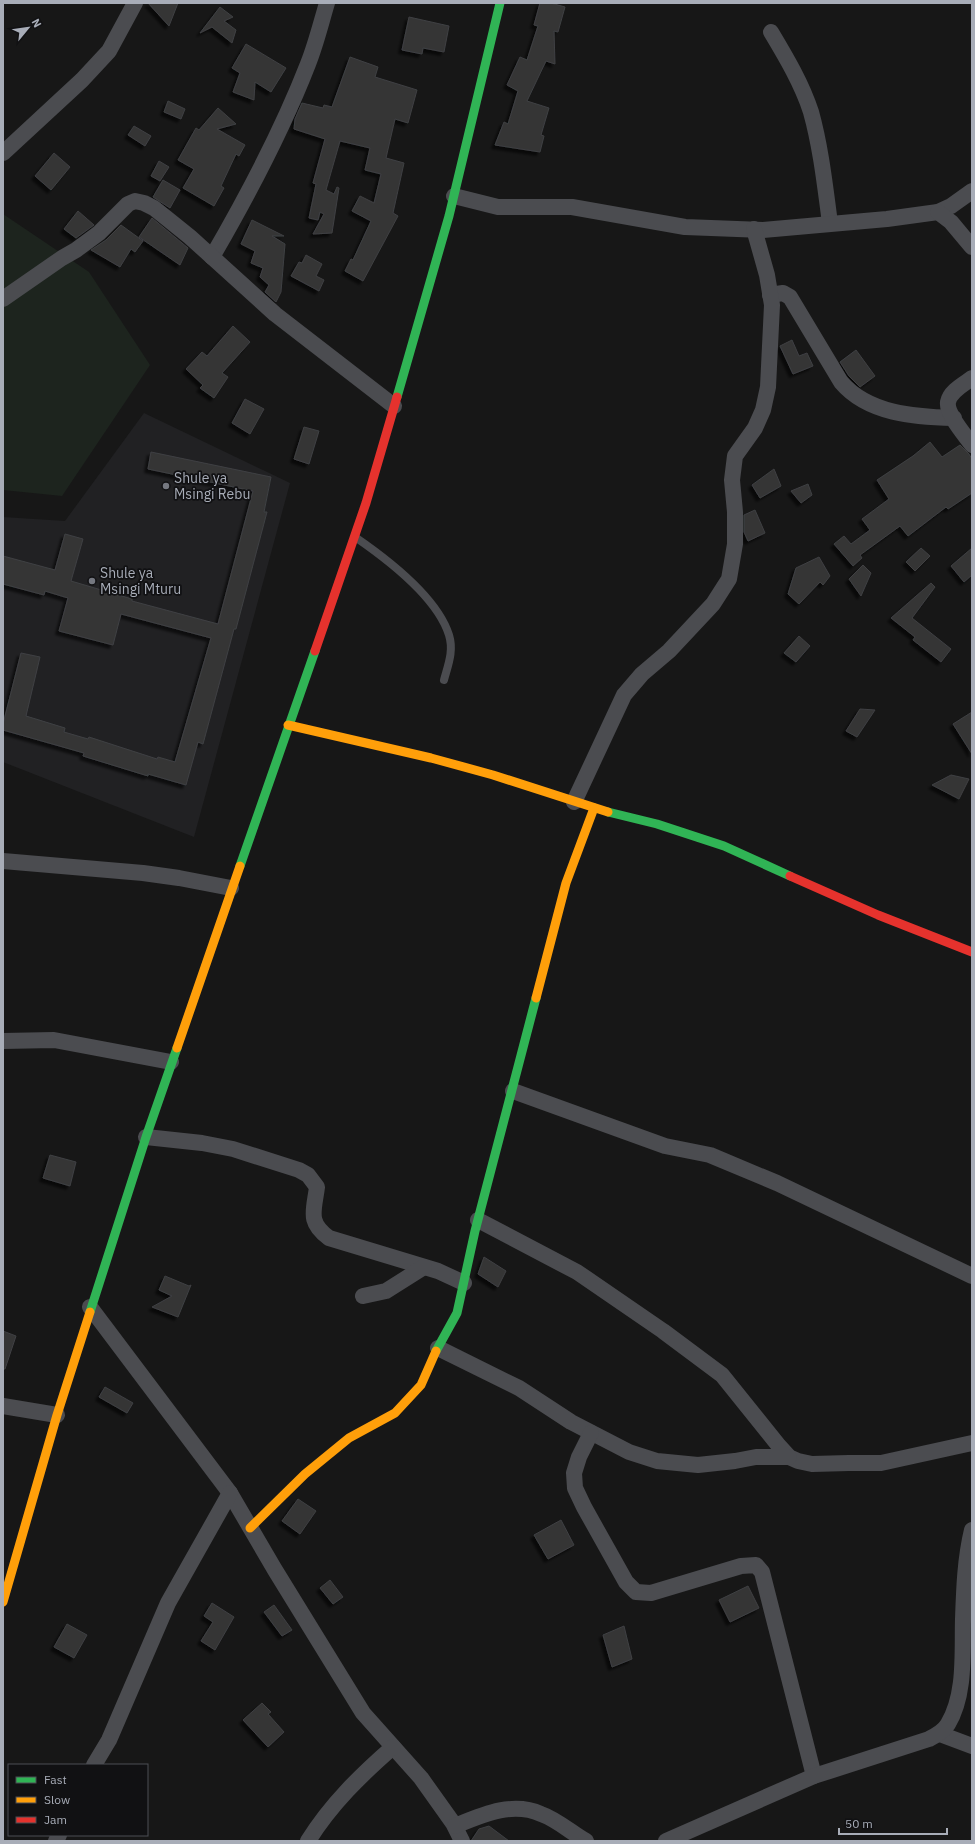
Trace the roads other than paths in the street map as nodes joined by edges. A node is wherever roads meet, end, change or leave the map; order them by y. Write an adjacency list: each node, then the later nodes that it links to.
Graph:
1 (135, 3): 5 (street)
2 (327, 3): 12 (street)
3 (500, 3): 7 (main road)
4 (772, 32): 9 (street)
5 (3, 153)
6 (972, 191): 8 (street)
7 (454, 196): 10 (street); 16 (main road)
8 (938, 212): 9 (street); 11 (street)
9 (830, 223): 10 (street)
10 (754, 229): 13 (street)
11 (972, 247)
12 (212, 256): 14 (street); 16 (street)
13 (770, 295): 17 (street); 22 (street)
14 (3, 299)
15 (972, 378): 17 (street)
16 (394, 406): 19 (main road)
17 (954, 418): 18 (street)
18 (972, 445)
19 (354, 536): 20 (lane); 21 (main road)
20 (444, 680)
21 (288, 725): 22 (main road); 25 (main road)
22 (574, 802): 23 (main road)
23 (594, 808): 26 (main road); 29 (main road)
24 (3, 861): 25 (street)
25 (231, 888): 28 (main road)
26 (972, 952)
27 (3, 1041): 28 (street)
28 (171, 1062): 30 (main road)
29 (513, 1091): 31 (main road); 33 (street)
30 (146, 1137): 32 (street); 36 (main road)
31 (478, 1220): 34 (main road); 42 (street)
32 (424, 1267): 34 (street); 35 (street)
33 (972, 1276)
34 (464, 1283): 37 (main road)
35 (363, 1296)
36 (90, 1307): 39 (main road); 43 (street)
37 (438, 1348): 40 (street); 44 (main road)
38 (3, 1406): 39 (street)
39 (57, 1415): 46 (main road)
40 (591, 1433): 42 (street); 51 (street)
41 (972, 1443): 42 (street)
42 (789, 1457)
43 (230, 1493): 44 (street); 50 (street)
44 (250, 1528): 49 (street)
45 (972, 1530): 47 (street)
46 (3, 1602)
47 (940, 1734): 48 (street); 51 (street)
48 (972, 1746)
49 (393, 1747): 52 (street); 53 (street)
50 (95, 1764)
51 (814, 1776): 56 (street)
52 (455, 1826): 54 (street); 55 (street)
53 (308, 1841)
54 (462, 1841)
55 (586, 1841)
56 (666, 1841)

